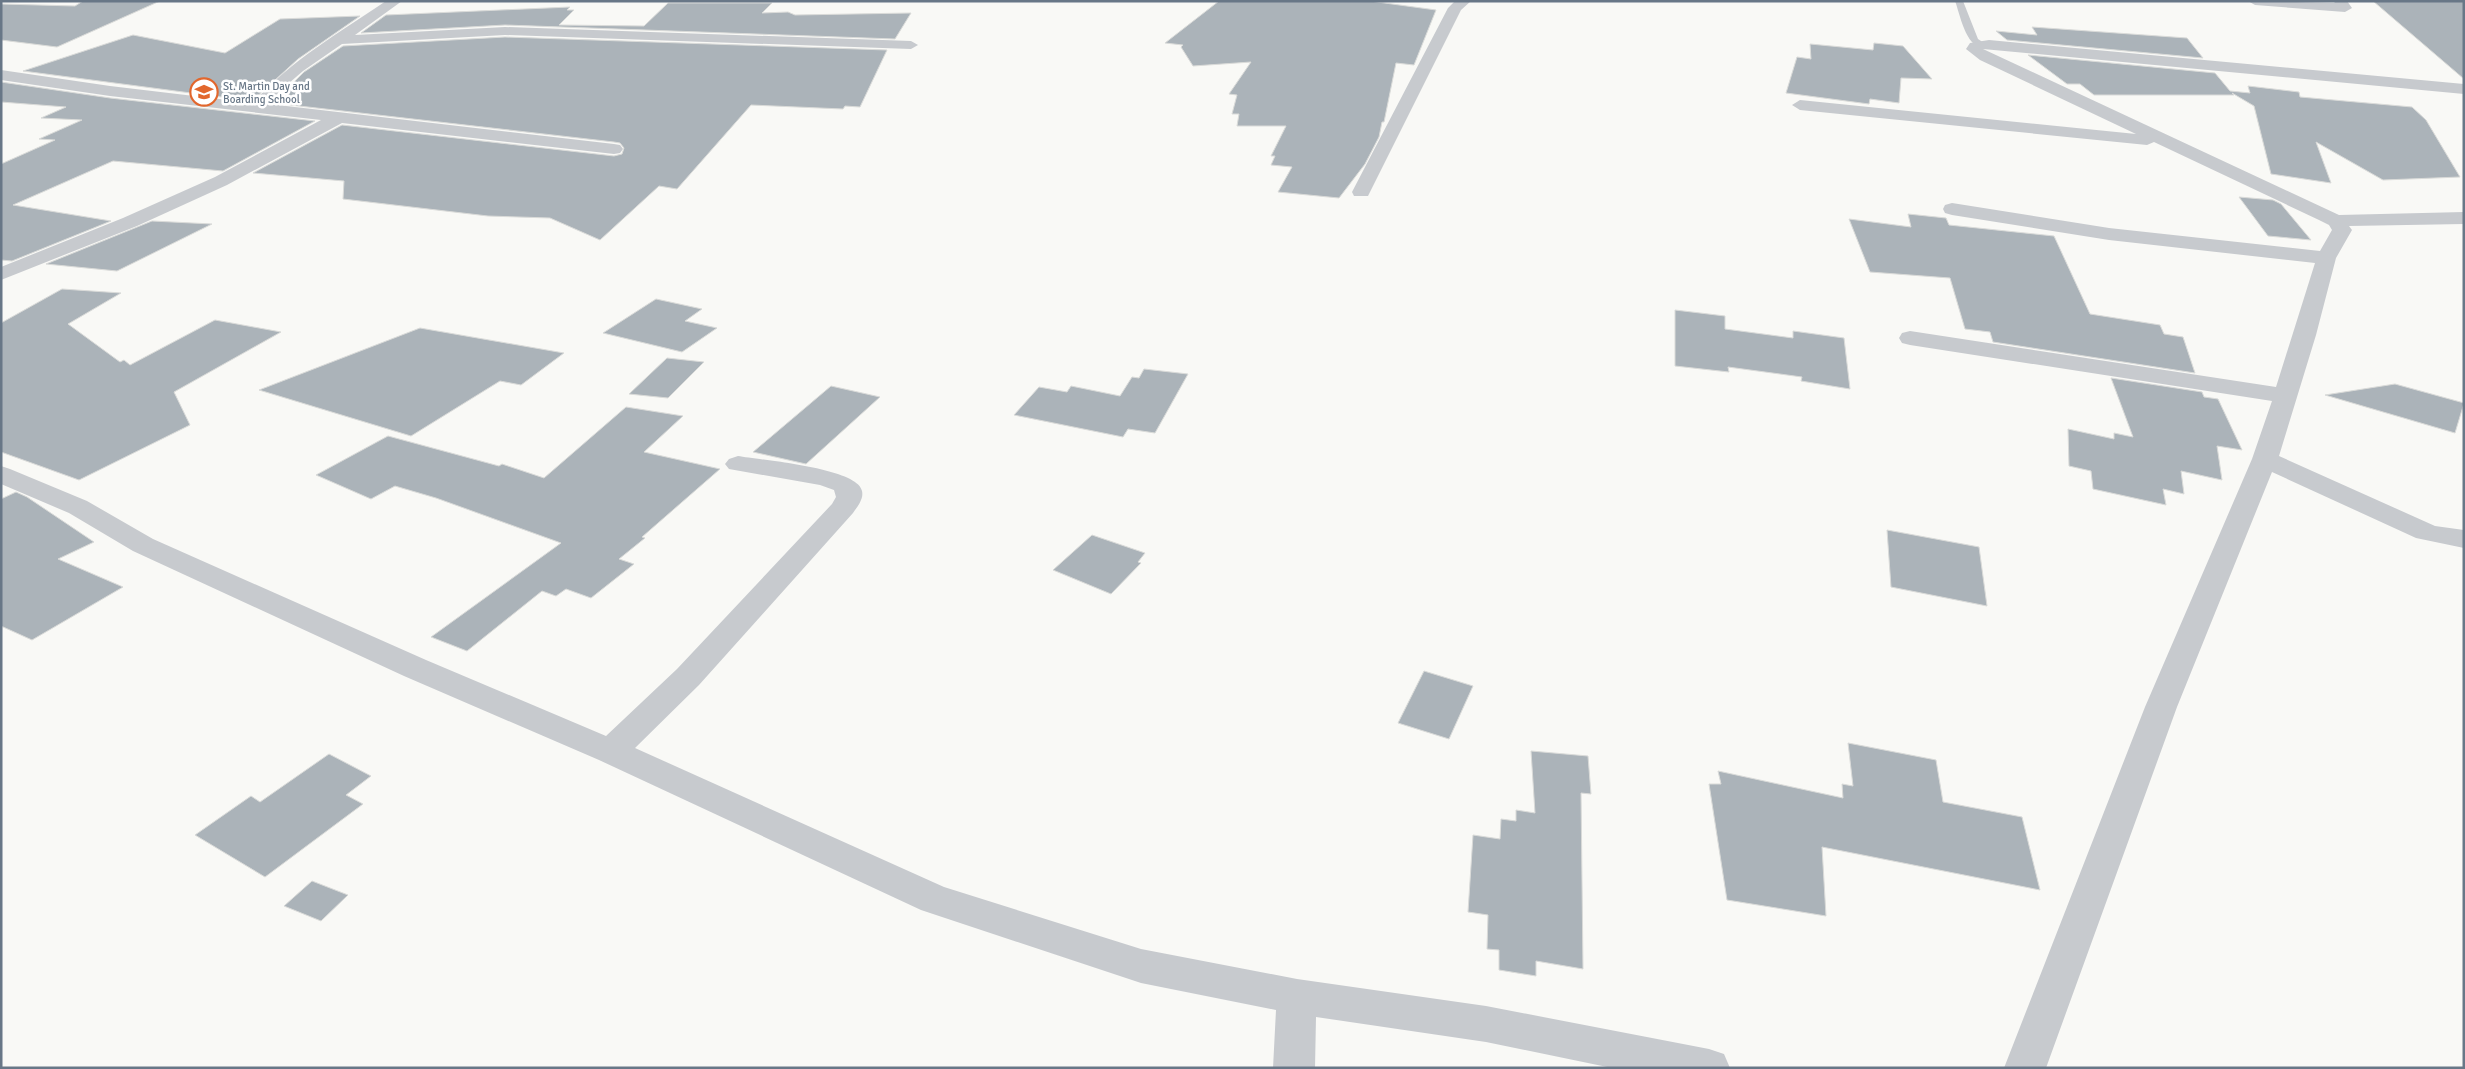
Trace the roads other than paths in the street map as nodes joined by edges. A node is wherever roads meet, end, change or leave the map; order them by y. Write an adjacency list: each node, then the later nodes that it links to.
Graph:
1 (395, 1): 6 (street)
2 (1464, 1): 18 (street)
3 (1959, 1): 8 (lane)
4 (2255, 1): 5 (street)
5 (2340, 1)
6 (342, 40): 7 (street); 14 (street)
7 (911, 45)
8 (1980, 45): 11 (street); 16 (street)
9 (1, 75): 10 (street)
10 (24, 79): 12 (street); 14 (street)
11 (2464, 88)
12 (1, 90)
13 (1800, 105): 16 (street)
14 (256, 108): 15 (street)
15 (338, 118): 17 (street); 23 (street)
16 (2169, 142): 21 (street)
17 (614, 149)
18 (1361, 192)
19 (1952, 209): 22 (street)
20 (2464, 218): 21 (street)
21 (2336, 221): 22 (street)
22 (2326, 258): 25 (street)
23 (1, 274)
24 (1910, 338): 25 (street)
25 (2286, 396): 26 (street)
26 (2264, 459): 29 (street); 34 (street)
27 (738, 464): 30 (street)
28 (1, 474): 30 (street)
29 (2464, 539)
30 (611, 751): 31 (street)
31 (1298, 997): 32 (street); 33 (street)
32 (1692, 1066)
33 (1294, 1068)
34 (2025, 1068)

